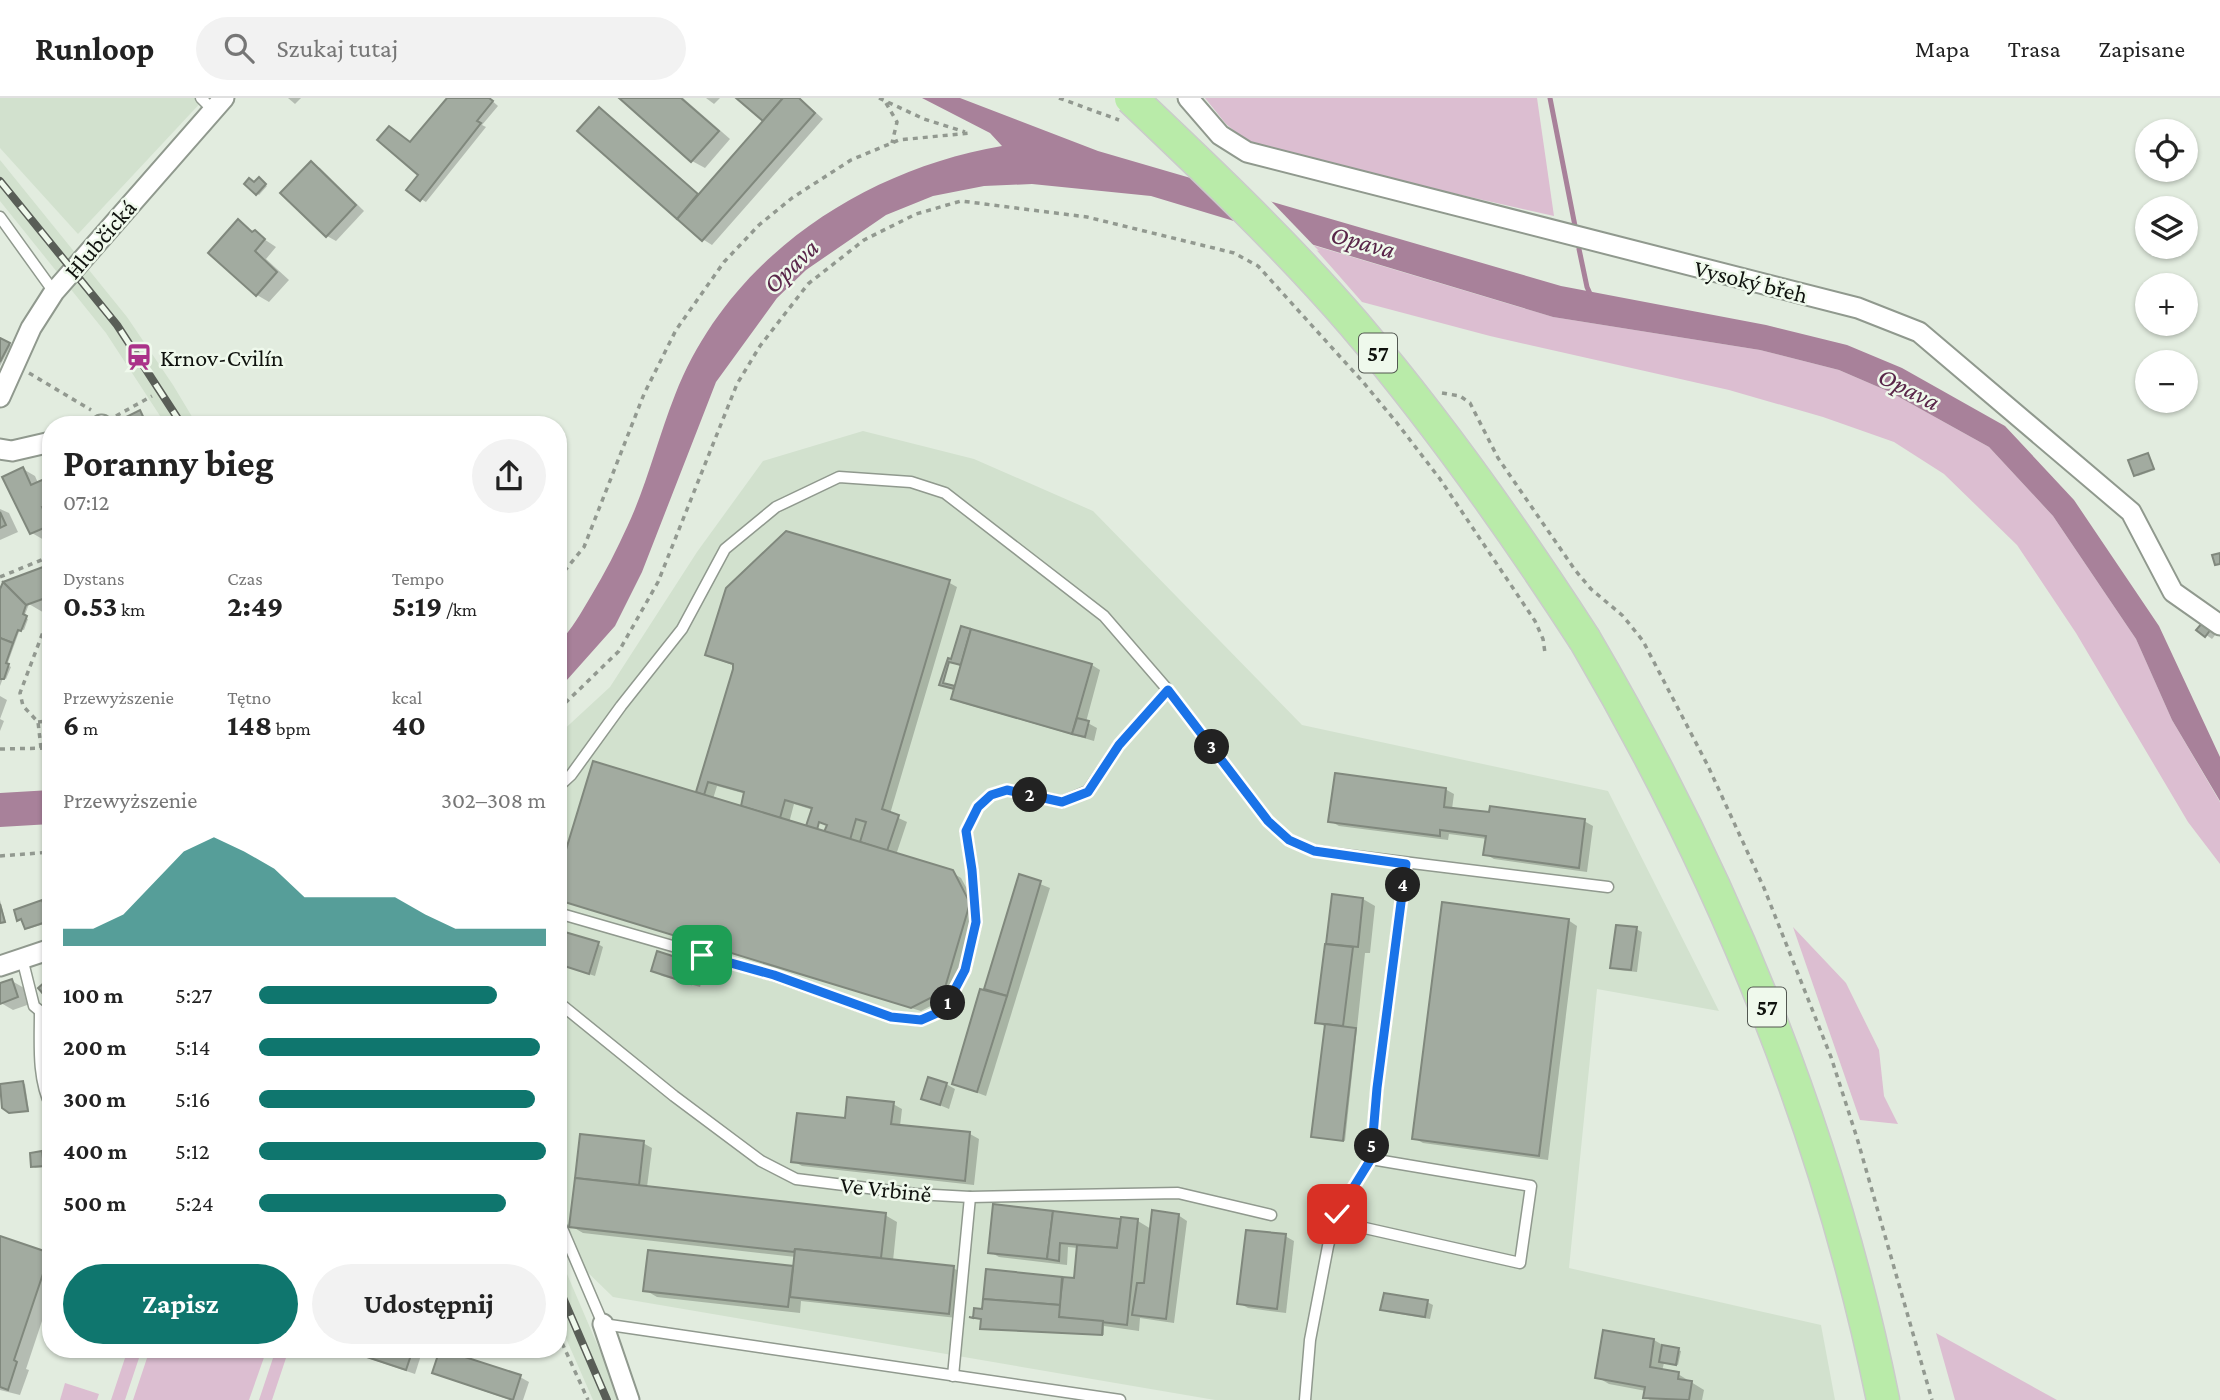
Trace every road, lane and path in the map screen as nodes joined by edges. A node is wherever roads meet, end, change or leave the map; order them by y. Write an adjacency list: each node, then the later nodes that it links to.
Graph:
1 (879, 98): 4 (path)
2 (1131, 98): 52 (main road, 57, bridge)
3 (1188, 98): 19 (street, Vysoký břeh)
4 (886, 101): 6 (path); 6 (path)
5 (213, 102): 8 (street, Hlubčická)
6 (892, 143): 17 (path)
7 (0, 217): 8 (lane)
8 (54, 292): 9 (street, Hlubčická)
9 (15, 364): 11 (street, Hlubčická); 12 (path)
10 (152, 396): 13 (path)
11 (0, 397)
12 (94, 416)
13 (112, 416)
14 (42, 444): 15 (street)
15 (0, 449)
16 (42, 560): 18 (path)
17 (567, 568)
18 (0, 577)
19 (2220, 625)
20 (42, 635): 24 (path)
21 (1545, 653): 23 (path)
22 (1168, 690): 28 (lane); 31 (lane); 33 (lane)
23 (567, 701)
24 (38, 722): 25 (path); 26 (path)
25 (42, 722)
26 (41, 748): 27 (path)
27 (0, 750)
28 (567, 779)
29 (42, 853): 30 (path)
30 (0, 856)
31 (1406, 864): 32 (lane); 40 (lane)
32 (1608, 887)
33 (567, 916)
34 (42, 952): 35 (street)
35 (22, 958): 36 (street); 38 (lane)
36 (0, 966)
37 (567, 1009): 41 (lane, Ve Vrbině)
38 (40, 1013): 39 (lane)
39 (42, 1066)
40 (1371, 1159): 42 (lane); 42 (lane)
41 (971, 1197): 43 (lane, Ve Vrbině); 47 (lane)
42 (1337, 1214): 51 (lane)
43 (1271, 1215)
44 (567, 1240): 45 (lane)
45 (603, 1324): 47 (lane); 49 (street)
46 (567, 1354): 48 (path)
47 (953, 1376): 50 (lane)
48 (588, 1400)
49 (629, 1400)
50 (1120, 1400)
51 (1305, 1400)
52 (1883, 1400)

